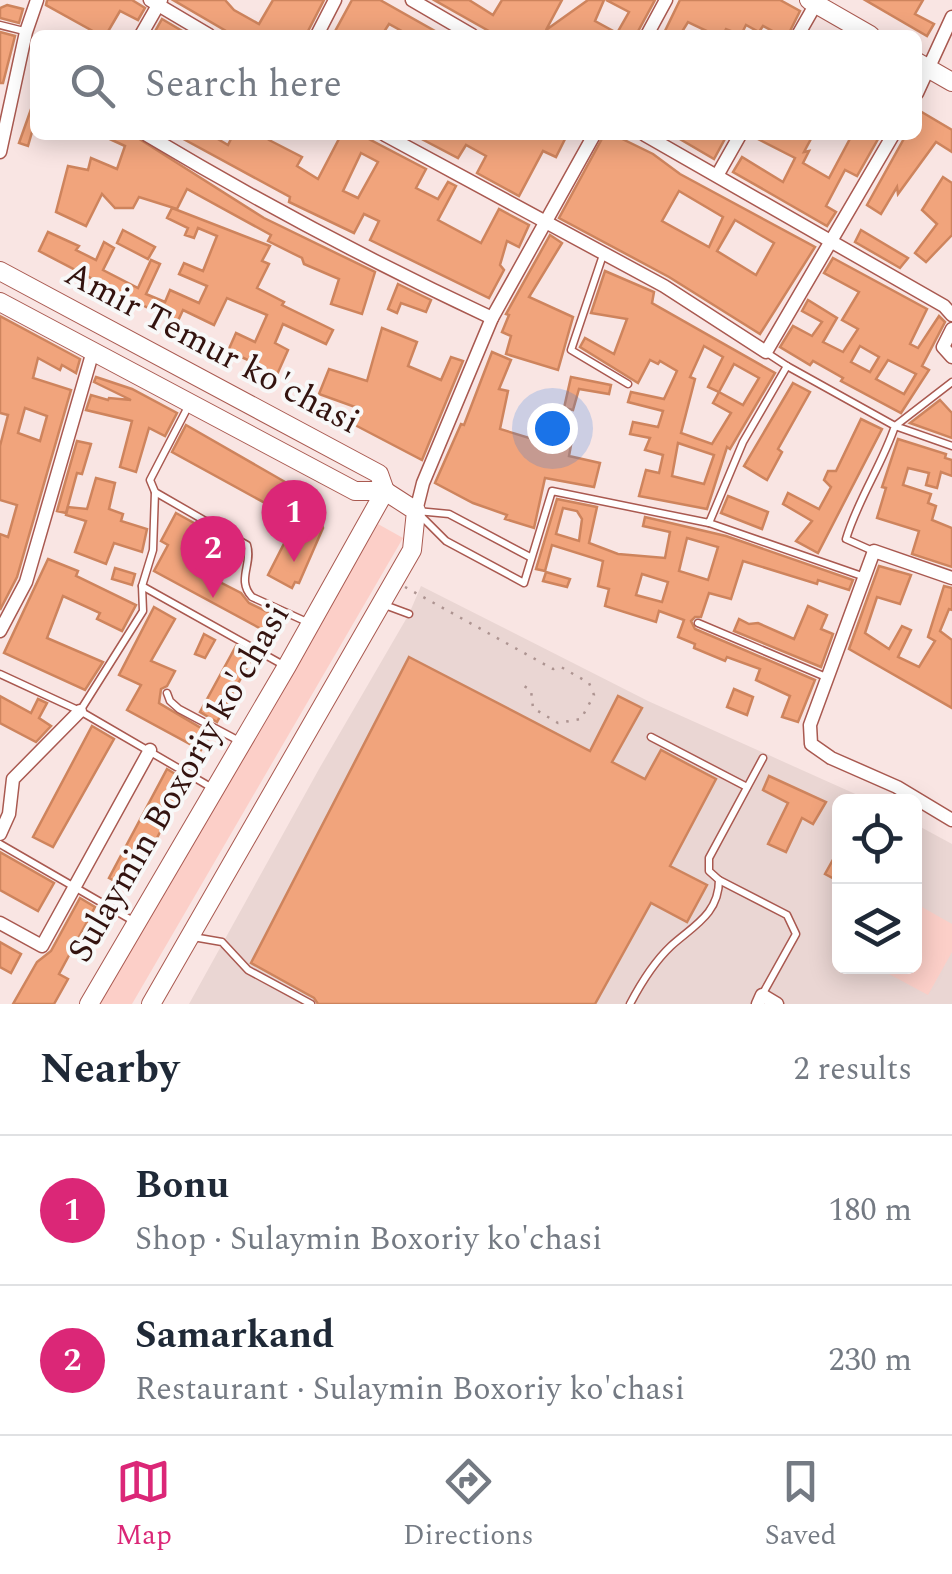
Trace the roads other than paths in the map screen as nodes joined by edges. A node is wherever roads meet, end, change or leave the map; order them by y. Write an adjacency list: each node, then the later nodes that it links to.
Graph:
1 (37, 0): 16 (street)
2 (335, 0): 11 (street)
3 (412, 0): 12 (street)
4 (666, 0): 13 (street)
5 (814, 1): 14 (street); 15 (main road)
6 (156, 2): 9 (street); 10 (street)
7 (952, 17): 18 (street)
8 (0, 25): 16 (lane)
9 (142, 30)
10 (202, 30)
11 (320, 30)
12 (463, 30)
13 (650, 30)
14 (800, 30)
15 (862, 30)
16 (26, 32): 17 (street)
17 (18, 64): 19 (street); 27 (street)
18 (924, 66): 20 (main road)
19 (30, 70)
20 (952, 82)
21 (157, 140): 35 (street)
22 (394, 140): 29 (street)
23 (591, 140): 29 (street)
24 (655, 140): 28 (street)
25 (737, 140): 28 (street)
26 (890, 140): 30 (street)
27 (0, 152)
28 (718, 174): 30 (street)
29 (545, 222): 31 (street); 35 (street)
30 (832, 241): 34 (street); 38 (street)
31 (603, 256): 38 (street); 42 (lane)
32 (0, 271): 46 (main road, Amir Temur ko'chasi)
33 (0, 302): 37 (main road, Amir Temur ko'chasi)
34 (952, 315)
35 (492, 318): 48 (street)
36 (952, 329): 39 (street)
37 (93, 351): 43 (main road, Amir Temur ko'chasi); 59 (street)
38 (766, 352): 40 (lane)
39 (952, 357)
40 (788, 366): 44 (lane); 49 (lane)
41 (952, 382): 44 (lane)
42 (628, 384)
43 (191, 402): 46 (main road, Amir Temur ko'chasi); 47 (lane)
44 (895, 426): 45 (lane); 50 (lane)
45 (952, 446)
46 (385, 490): 48 (main road, Amir Temur ko'chasi); 57 (main road, Sulaymin Boxoriy ko'chasi)
47 (155, 492): 54 (lane); 57 (lane)
48 (416, 511): 51 (lane); 51 (lane); 55 (main road)
49 (709, 522): 51 (lane); 52 (lane)
50 (874, 551): 52 (street); 53 (street)
51 (530, 557)
52 (862, 576): 62 (street)
53 (952, 578)
54 (142, 586): 60 (lane); 64 (lane)
55 (382, 604): 56 (lane); 78 (main road)
56 (410, 614)
57 (308, 623): 60 (main road, Sulaymin Boxoriy ko'chasi)
58 (698, 623): 62 (lane)
59 (0, 631)
60 (286, 666): 66 (main road, Sulaymin Boxoriy ko'chasi)
61 (0, 674): 64 (lane)
62 (826, 677): 71 (street)
63 (167, 693): 66 (lane)
64 (80, 712): 67 (lane); 72 (street)
65 (651, 737): 69 (lane)
66 (242, 743): 70 (main road, Sulaymin Boxoriy ko'chasi)
67 (150, 750): 70 (lane); 75 (street)
68 (763, 758): 69 (lane)
69 (748, 787): 74 (lane)
70 (215, 790): 76 (main road, Sulaymin Boxoriy ko'chasi)
71 (952, 820)
72 (0, 834)
73 (0, 844): 75 (lane)
74 (720, 880): 79 (lane); 83 (lane)
75 (73, 885): 76 (lane); 77 (street)
76 (136, 923): 80 (main road, Sulaymin Boxoriy ko'chasi)
77 (0, 924)
78 (192, 936): 81 (main road); 82 (lane)
79 (760, 999): 84 (street)
80 (88, 1004)
81 (152, 1004)
82 (310, 1004)
83 (630, 1004)
84 (778, 1004)

